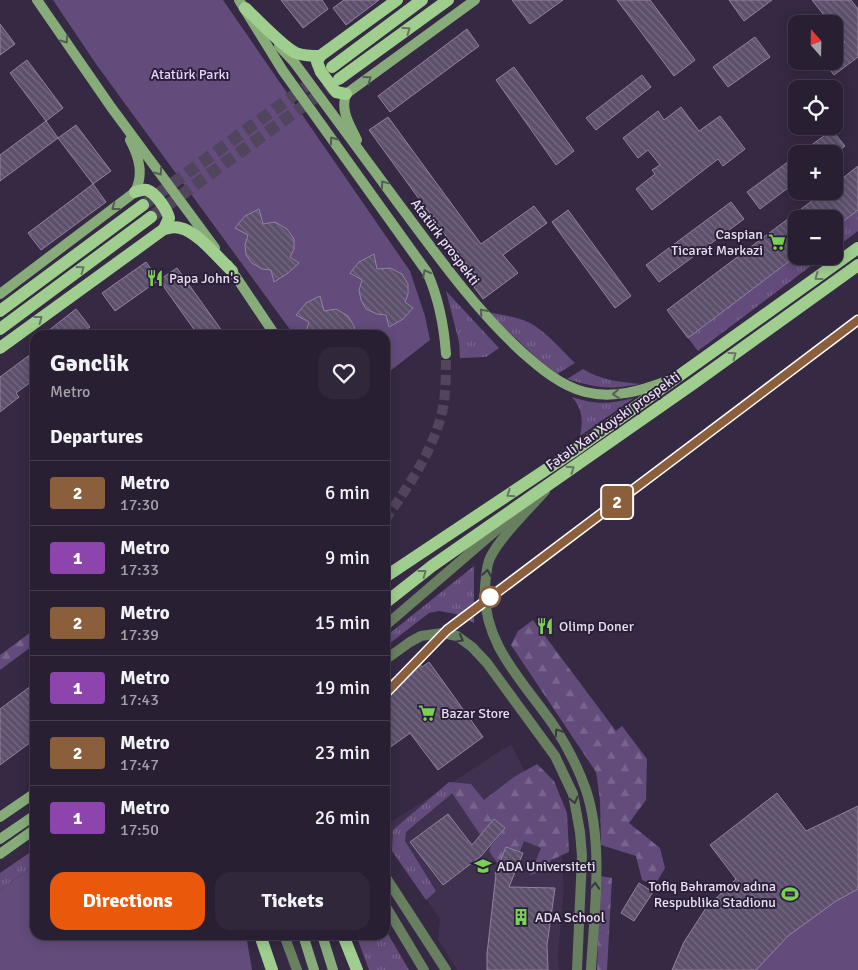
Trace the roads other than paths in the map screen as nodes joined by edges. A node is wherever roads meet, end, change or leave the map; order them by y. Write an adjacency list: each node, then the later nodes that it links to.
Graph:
1 (37, 0): 11 (main road, one-way to 11)
2 (397, 0): 7 (main road)
3 (422, 0): 8 (main road)
4 (448, 0): 9 (main road, one-way to 4)
5 (475, 0): 10 (main road, one-way to 5)
6 (242, 4): 7 (main road); 12 (main road, Atatürk prospekti); 27 (main road, one-way to 6)
7 (320, 56): 10 (main road)
8 (332, 67)
9 (339, 79)
10 (346, 94): 12 (main road)
11 (111, 106): 13 (main road); 19 (main road, one-way to 19)
12 (368, 163): 28 (main road, Atatürk prospekti, one-way to 12)
13 (135, 192): 16 (main road); 20 (main road, one-way to 20)
14 (143, 206): 22 (main road)
15 (151, 217): 23 (main road, one-way to 15)
16 (164, 229): 19 (main road); 26 (main road, one-way to 16)
17 (858, 248): 28 (main road, Fətəli Xan Xoyski prospekti, one-way to 28)
18 (858, 265): 29 (main road, Fətəli Xan Xoyski prospekti, one-way to 18)
19 (232, 271): 21 (main road)
20 (0, 294)
21 (255, 303): 24 (main road); 25 (main road)
22 (0, 311)
23 (0, 329)
24 (272, 330)
25 (277, 330)
26 (0, 348)
27 (446, 354)
28 (680, 376): 30 (main road, Fətəli Xan Xoyski prospekti, one-way to 30)
29 (555, 480): 31 (main road, Fətəli Xan Xoyski prospekti, one-way to 29); 32 (street); 55 (street, one-way to 29)
30 (390, 574)
31 (390, 599)
32 (390, 622)
33 (390, 656): 54 (street, one-way to 54)
34 (30, 797): 35 (main road)
35 (0, 818)
36 (30, 818): 38 (main road)
37 (30, 833): 39 (main road)
38 (0, 839)
39 (0, 854)
40 (390, 884): 53 (street)
41 (390, 913): 52 (street)
42 (262, 940): 47 (main road)
43 (286, 940): 48 (street)
44 (305, 940): 49 (main road)
45 (324, 940): 50 (main road)
46 (345, 940): 51 (main road)
47 (272, 970)
48 (297, 970)
49 (314, 970)
50 (333, 970)
51 (357, 970)
52 (424, 970)
53 (446, 970)
54 (577, 970)
55 (591, 970)

